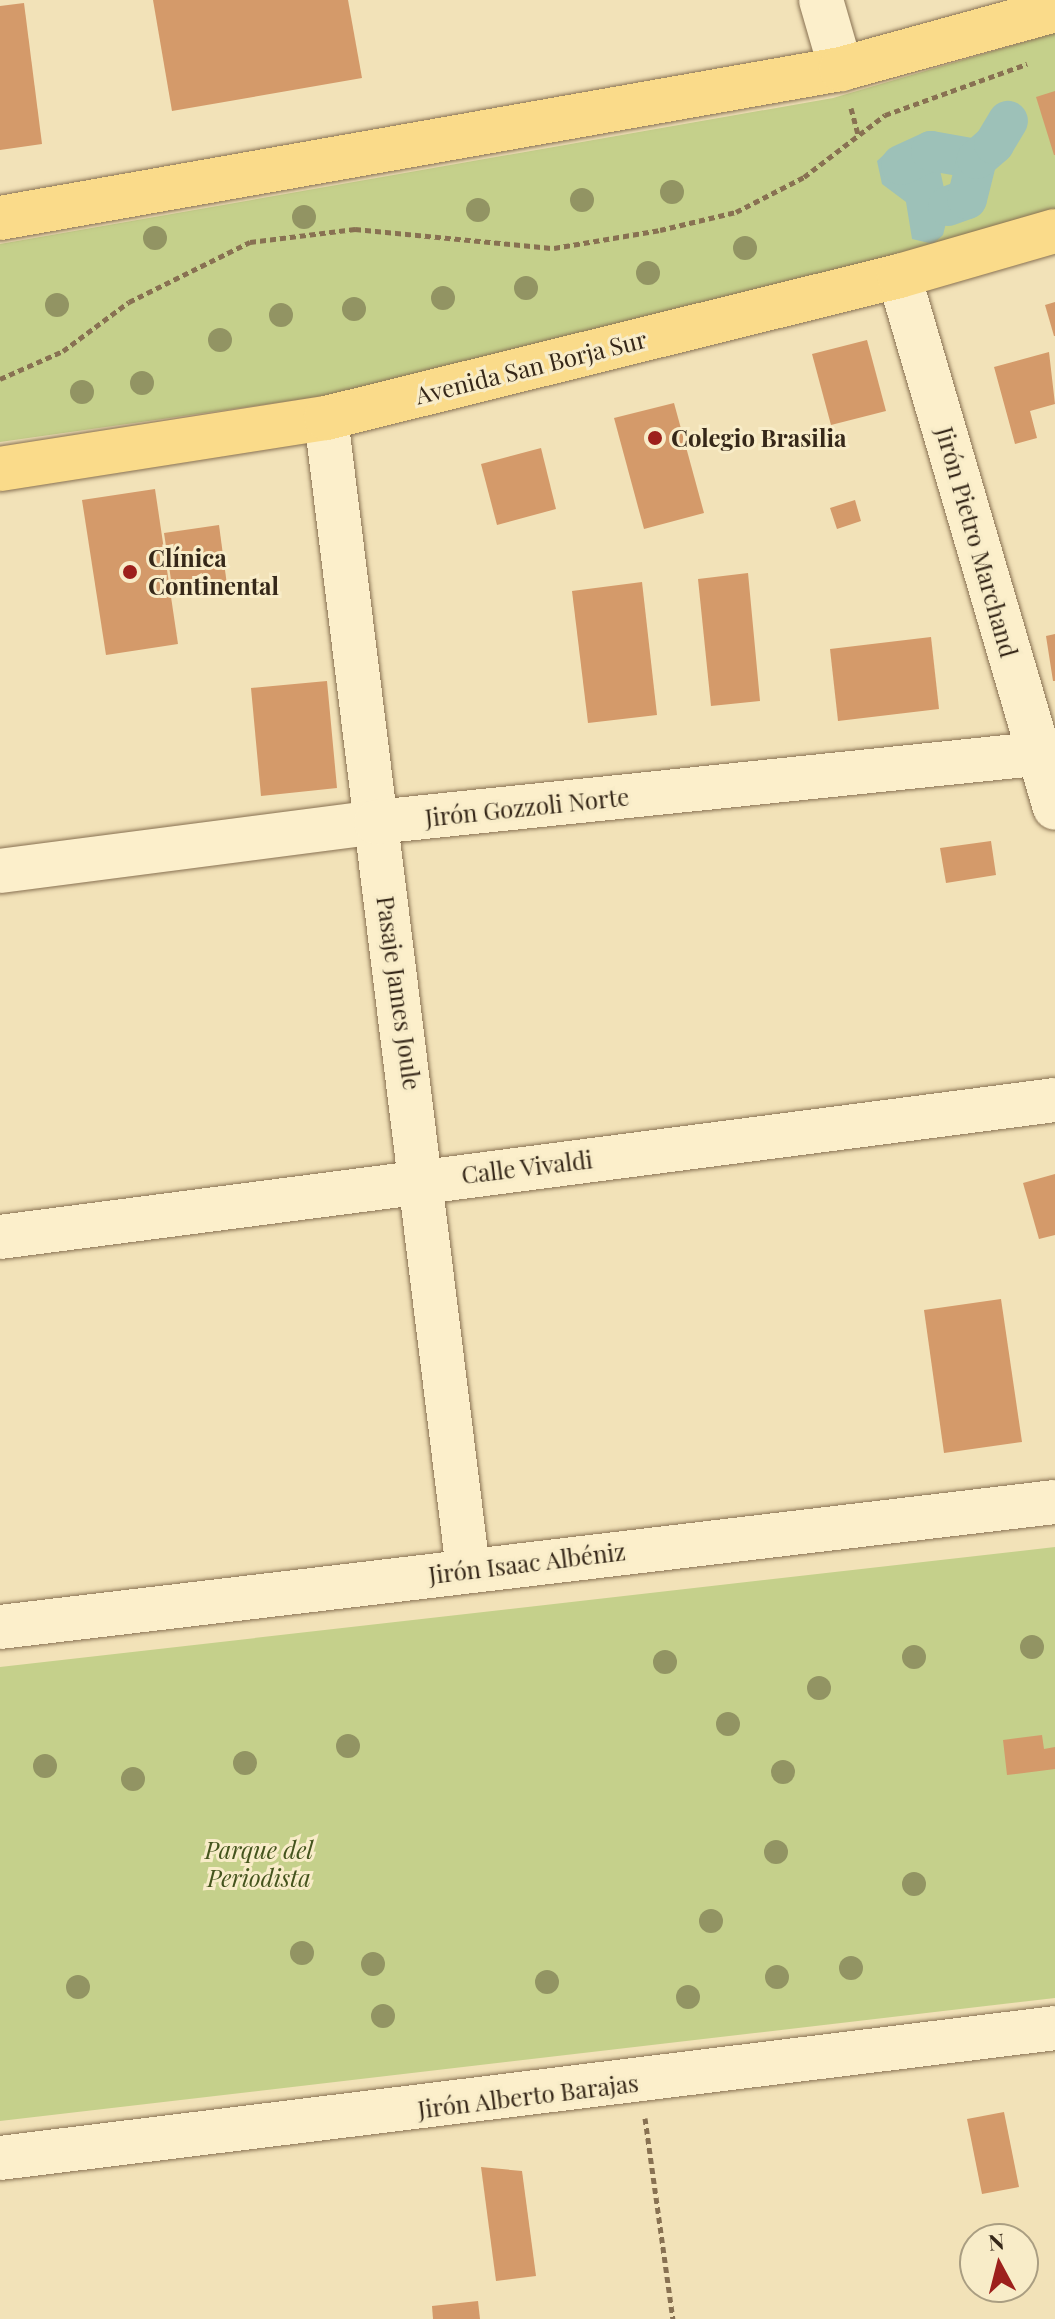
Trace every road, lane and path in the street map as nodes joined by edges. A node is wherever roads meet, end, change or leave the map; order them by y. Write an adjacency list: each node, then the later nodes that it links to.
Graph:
1 (821, 0): 4 (street)
2 (1055, 10): 4 (main road)
3 (1039, 59): 8 (path)
4 (841, 69): 5 (main road)
5 (0, 218)
6 (1055, 231): 7 (main road, Avenida San Borja Sur)
7 (899, 276): 9 (main road, Avenida San Borja Sur); 11 (street, Jirón Pietro Marchand)
8 (0, 379)
9 (326, 418): 10 (main road, Avenida San Borja Sur); 13 (street, Pasaje James Joule)
10 (0, 469)
11 (1047, 753): 12 (street, Jirón Pietro Marchand); 13 (street, Jirón Gozzoli Norte)
12 (1055, 808)
13 (376, 822): 14 (street, Jirón Gozzoli Norte); 16 (street, Pasaje James Joule)
14 (0, 871)
15 (1055, 1100): 16 (street, Calle Vivaldi)
16 (424, 1181): 17 (street, Calle Vivaldi); 19 (street, Pasaje James Joule)
17 (0, 1237)
18 (1055, 1502): 19 (street, Jirón Isaac Albéniz)
19 (468, 1569): 20 (street, Jirón Isaac Albéniz)
20 (0, 1627)
21 (1055, 2028): 22 (street, Jirón Alberto Barajas)
22 (640, 2083): 23 (street, Jirón Alberto Barajas); 24 (path)
23 (0, 2158)
24 (673, 2319)

